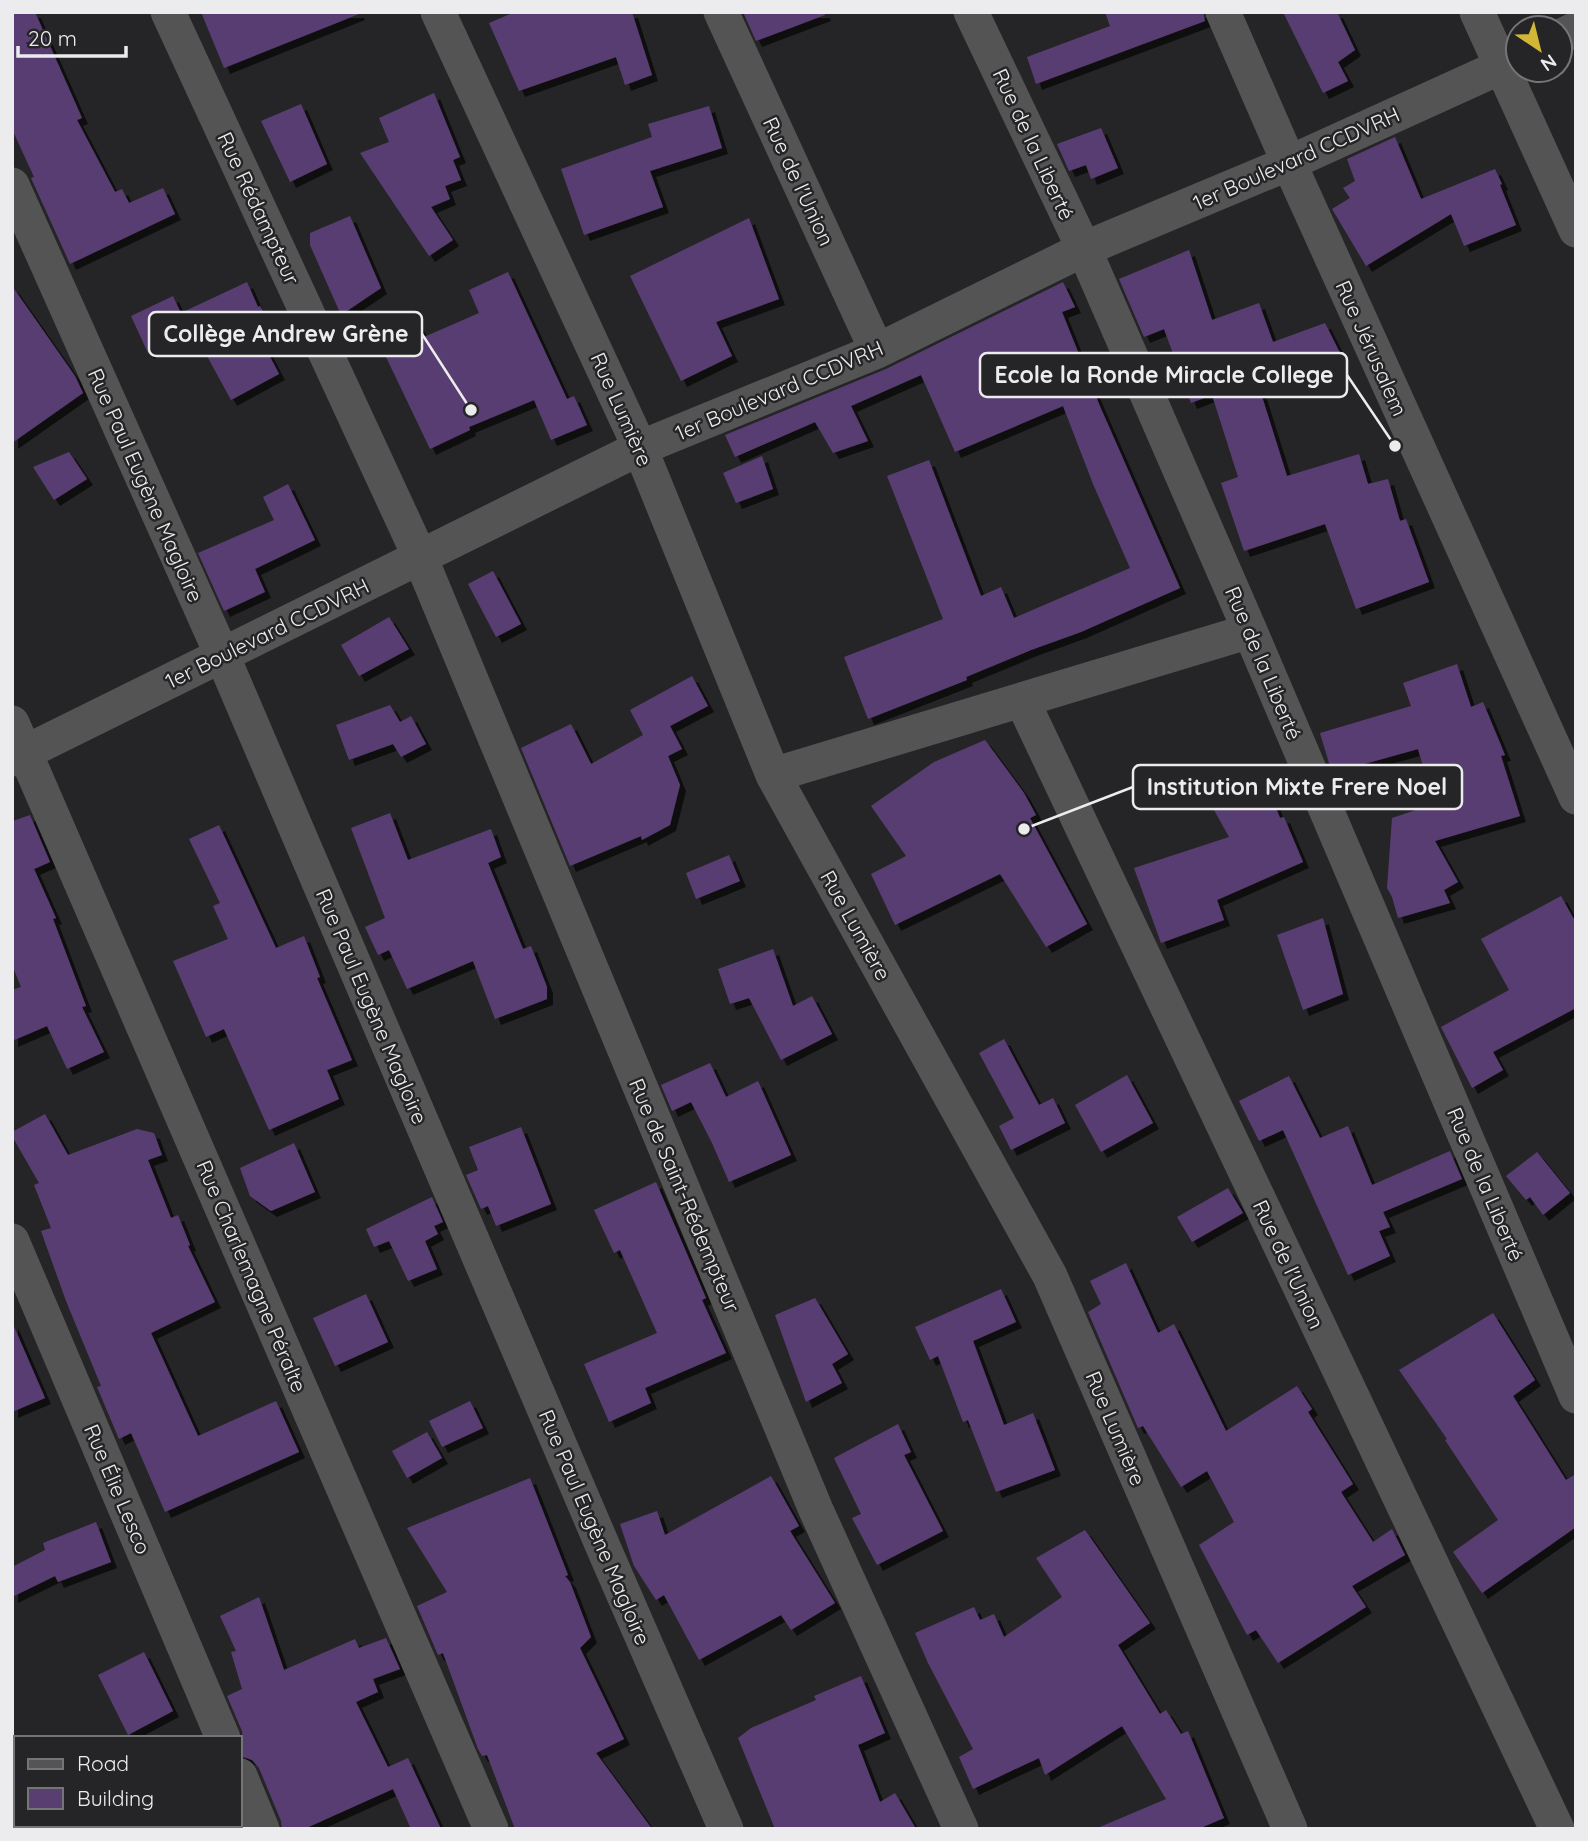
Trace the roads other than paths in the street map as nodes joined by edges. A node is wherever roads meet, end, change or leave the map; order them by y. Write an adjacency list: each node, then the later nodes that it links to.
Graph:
1 (168, 12): 16 (street, Rue Rédampteur)
2 (438, 12): 15 (street, Rue Lumière)
3 (721, 12): 14 (street, Rue de l'Union)
4 (971, 12): 13 (street, Rue de la Liberté)
5 (1223, 12): 10 (street, Rue Jérusalem)
6 (1477, 12): 7 (street)
7 (1504, 55)
8 (1504, 65): 10 (street, 1er Boulevard CCDVRH)
9 (1517, 84): 12 (street)
10 (1289, 163): 13 (street, 1er Boulevard CCDVRH); 22 (street, Rue Jérusalem)
11 (12, 185): 18 (street, Rue Paul Eugène Magloire)
12 (1576, 230)
13 (1084, 249): 14 (street, 1er Boulevard CCDVRH); 17 (street, Rue de la Liberté)
14 (877, 351): 15 (street, 1er Boulevard CCDVRH)
15 (640, 447): 16 (street, 1er Boulevard CCDVRH); 21 (street, Rue Lumière)
16 (420, 557): 18 (street, 1er Boulevard CCDVRH); 30 (street, Rue de Saint-Rédempteur)
17 (1251, 631): 19 (street); 24 (street, Rue de la Liberté)
18 (222, 655): 20 (street, 1er Boulevard CCDVRH); 29 (street, Rue Paul Eugène Magloire)
19 (1022, 700): 21 (street); 32 (street, Rue de l'Union)
20 (17, 745): 28 (street, Rue Charlemagne Péralte)
21 (773, 775): 31 (street, Rue Lumière)
22 (1576, 797)
23 (12, 1241): 25 (street, Rue Élie Lesco)
24 (1576, 1396)
25 (222, 1736)
26 (242, 1781): 27 (street)
27 (262, 1829)
28 (491, 1829)
29 (726, 1829)
30 (961, 1829)
31 (1290, 1829)
32 (1557, 1829)

